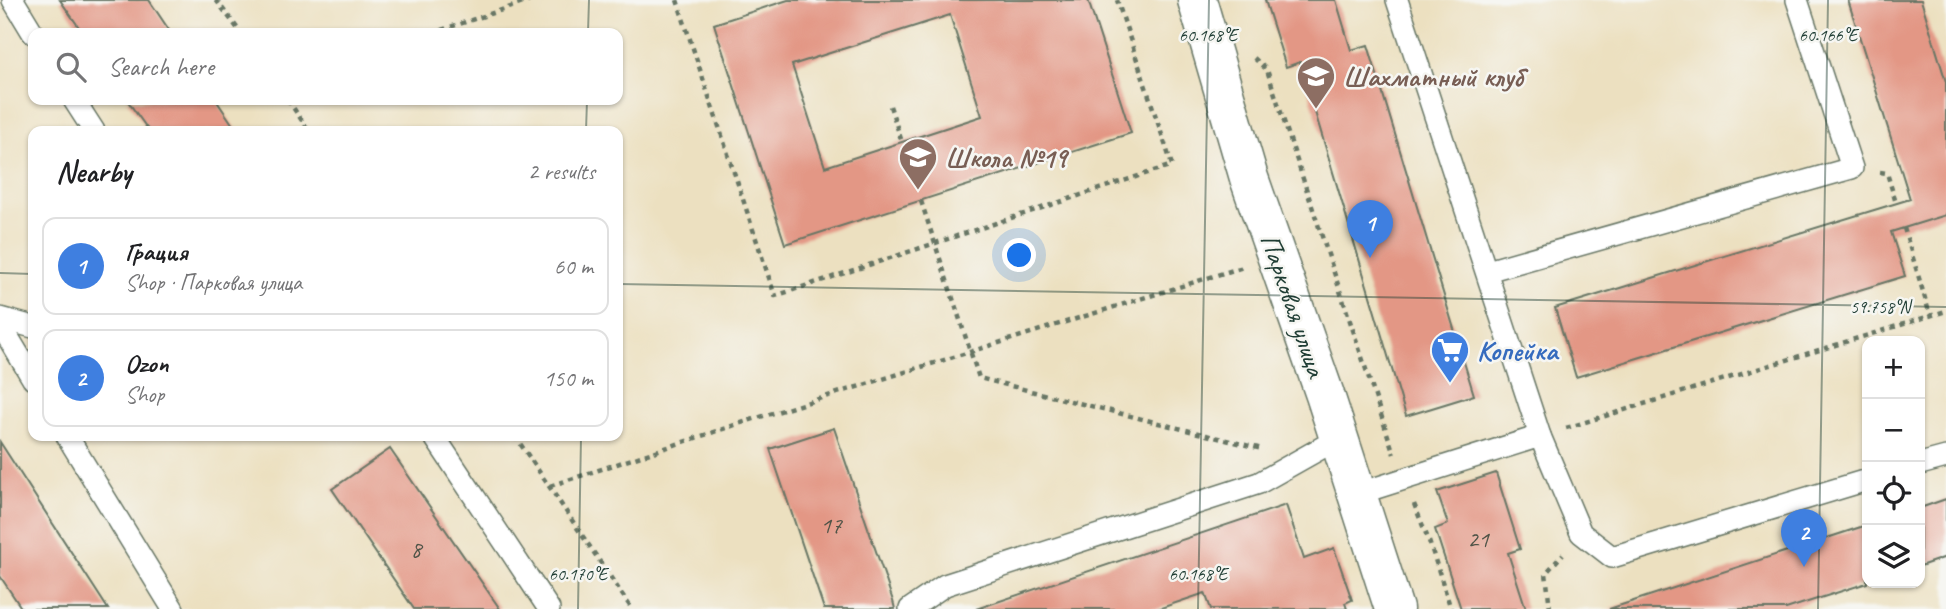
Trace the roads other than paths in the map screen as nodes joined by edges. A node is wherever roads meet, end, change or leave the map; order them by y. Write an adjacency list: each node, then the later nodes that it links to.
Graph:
1 (13, 0): 5 (lane)
2 (1197, 0): 14 (street, Парковая улица)
3 (1397, 0): 8 (lane)
4 (1797, 0): 8 (lane)
5 (30, 28)
6 (77, 105): 7 (lane)
7 (91, 126)
8 (1487, 271): 13 (lane)
9 (0, 318): 11 (lane)
10 (0, 324): 12 (lane)
11 (28, 326)
12 (28, 371)
13 (1540, 436): 19 (lane); 20 (lane)
14 (1339, 438): 20 (street, Парковая улица); 23 (lane)
15 (71, 441): 21 (lane)
16 (437, 441): 22 (lane)
17 (1946, 457): 18 (lane)
18 (1925, 463)
19 (1862, 482)
20 (1357, 494): 24 (street, Парковая улица)
21 (173, 609)
22 (549, 609)
23 (910, 609)
24 (1394, 609)

